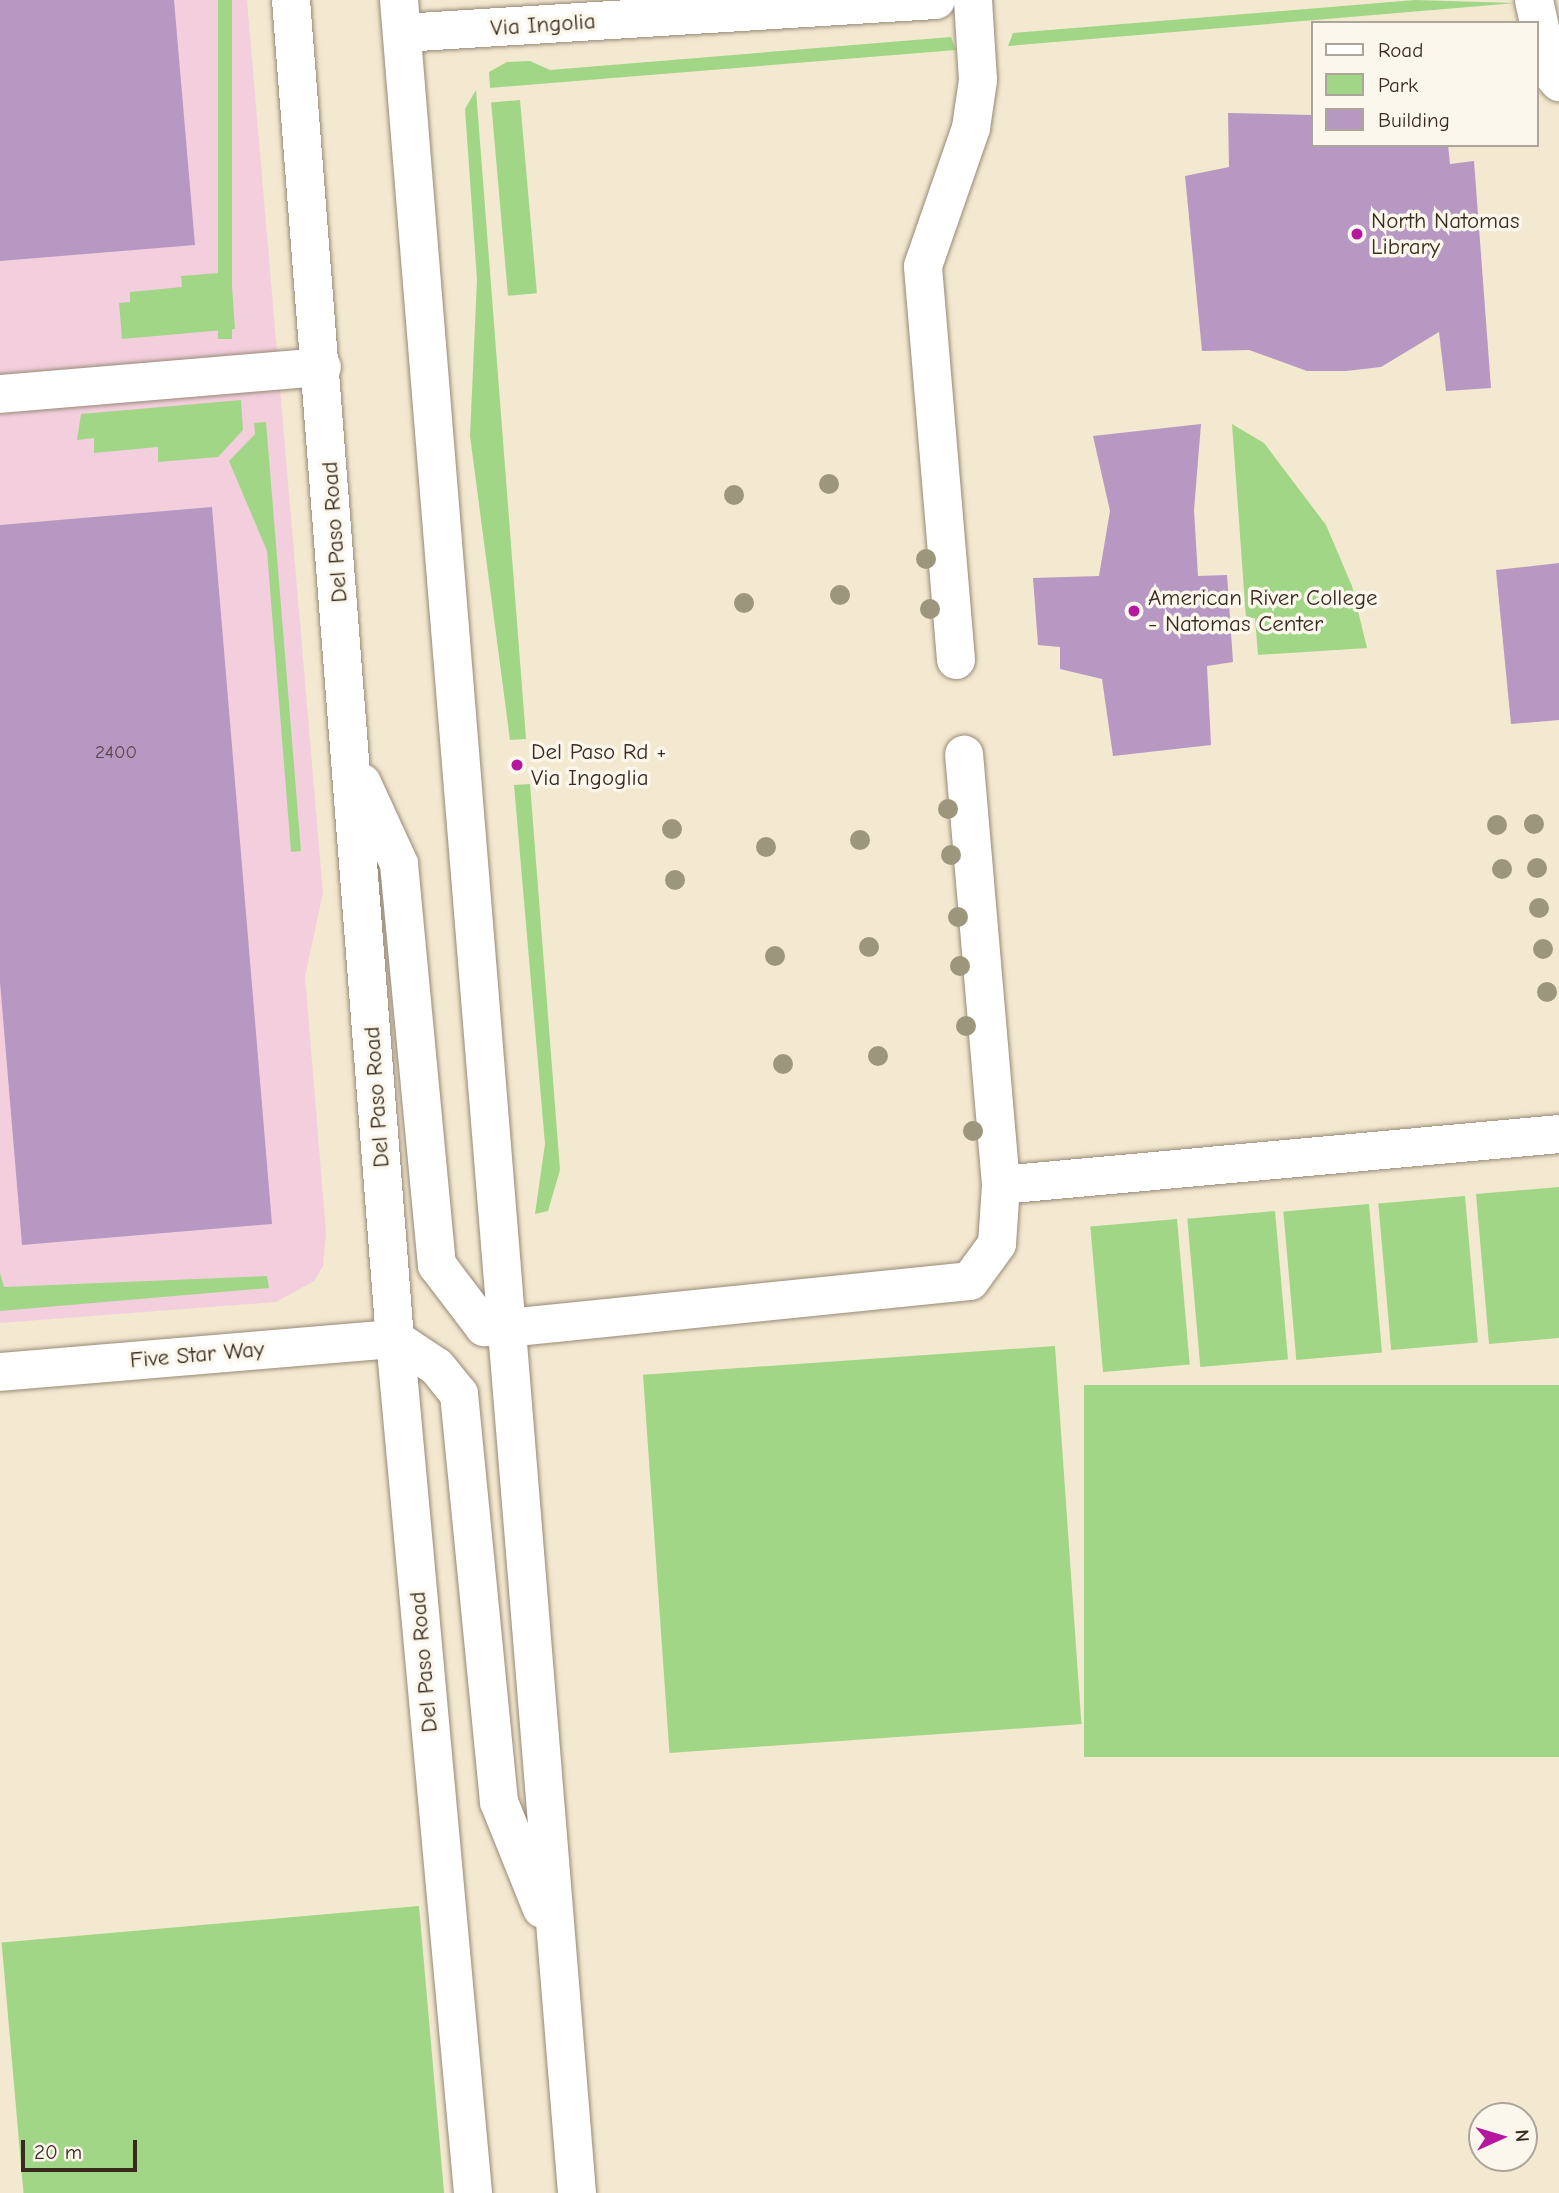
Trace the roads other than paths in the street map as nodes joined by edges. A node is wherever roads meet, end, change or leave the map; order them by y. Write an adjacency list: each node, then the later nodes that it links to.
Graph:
1 (291, 0): 7 (main road, Del Paso Road)
2 (936, 0): 5 (main road, Via Ingolia)
3 (972, 0): 9 (main road)
4 (1534, 0): 6 (main road)
5 (401, 17): 14 (main road)
6 (1559, 82)
7 (323, 367): 8 (main road); 11 (main road, Del Paso Road)
8 (0, 394)
9 (956, 660)
10 (964, 755): 13 (main road)
11 (352, 762): 14 (main road); 15 (main road, Del Paso Road)
12 (1559, 1134): 13 (main road)
13 (1001, 1185): 14 (main road)
14 (508, 1328): 17 (main road)
15 (395, 1339): 16 (main road, Five Star Way); 17 (main road); 18 (main road, Del Paso Road)
16 (0, 1372)
17 (555, 1944): 19 (main road)
18 (473, 2193)
19 (577, 2193)

